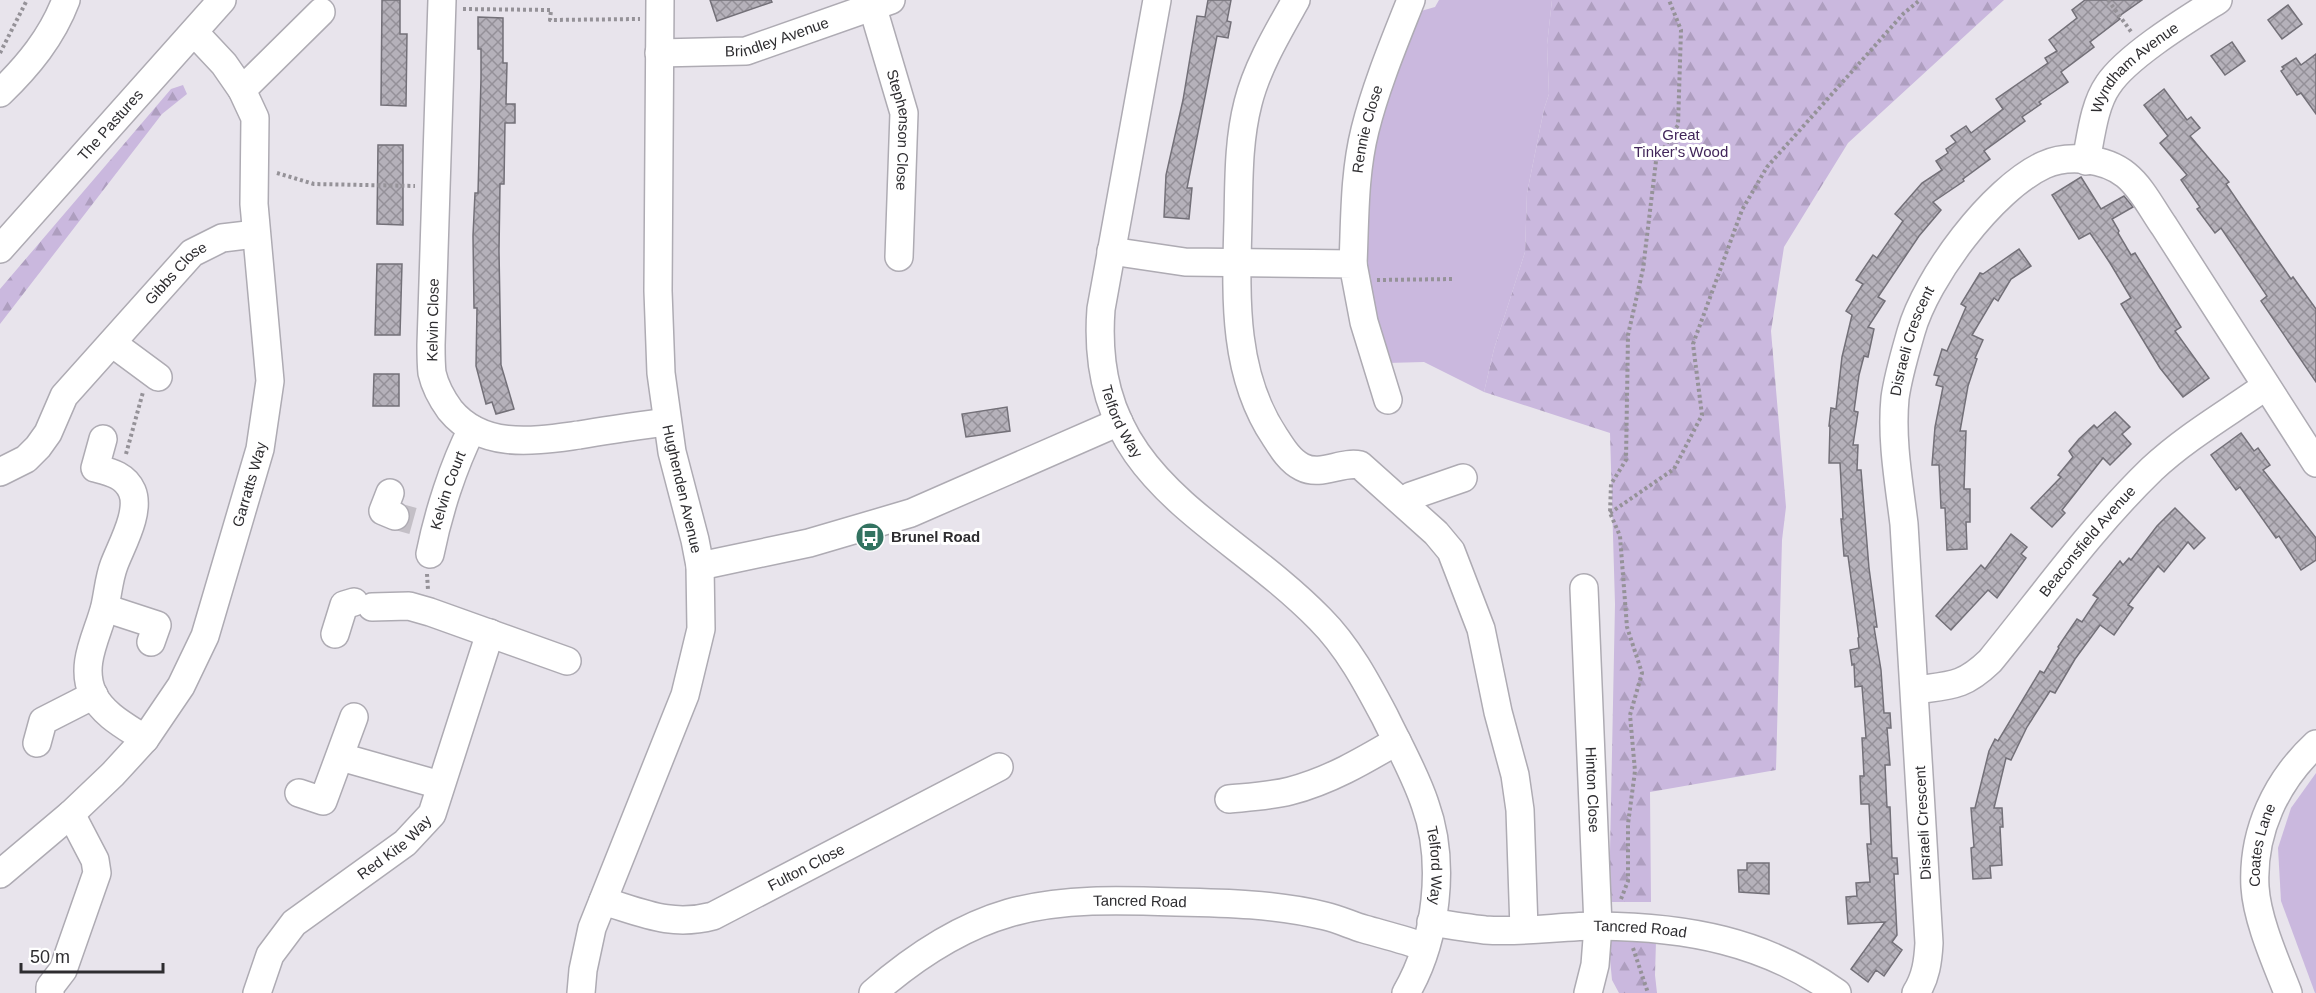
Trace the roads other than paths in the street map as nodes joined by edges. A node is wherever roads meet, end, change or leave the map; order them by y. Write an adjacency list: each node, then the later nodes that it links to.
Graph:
1 (66, 0): 14 (street)
2 (222, 0): 11 (street, The Pastures)
3 (1296, 0): 20 (street)
4 (1411, 0): 21 (street, Rennie Close)
5 (2218, 0): 15 (street, Wyndham Avenue)
6 (1149, 1): 18 (street, Telford Way)
7 (882, 3): 12 (street, Brindley Avenue); 19 (street, Stephenson Close)
8 (442, 4): 28 (street, Kelvin Close)
9 (660, 9): 12 (street, Hughenden Avenue)
10 (321, 12): 13 (street)
11 (194, 32): 13 (street, Garratts Way); 17 (street, The Pastures)
12 (659, 53): 26 (street, Hughenden Avenue)
13 (242, 90): 16 (street, Garratts Way)
14 (0, 93)
15 (2086, 160): 24 (street, Disraeli Crescent); 42 (street, Disraeli Crescent)
16 (256, 234): 22 (street, Gibbs Close); 45 (street, Garratts Way)
17 (0, 249)
18 (1111, 251): 20 (street); 27 (street, Telford Way)
19 (899, 257)
20 (1237, 262): 21 (street); 33 (street)
21 (1354, 272): 25 (street, Rennie Close)
22 (112, 343): 23 (street); 31 (street, Gibbs Close)
23 (154, 373)
24 (2266, 386): 30 (street, Disraeli Crescent); 42 (street, Beaconsfield Avenue)
25 (1388, 400)
26 (666, 422): 28 (street, Kelvin Close); 35 (street, Hughenden Avenue)
27 (1119, 422): 35 (street); 46 (street, Telford Way)
28 (472, 429): 34 (street, Kelvin Court)
29 (103, 439): 37 (street)
30 (2316, 463)
31 (0, 472)
32 (1463, 478): 33 (street)
33 (1403, 502): 58 (street)
34 (413, 523)
35 (700, 566): 56 (street, Hughenden Avenue)
36 (1584, 588): 57 (street, Hinton Close)
37 (105, 608): 40 (street); 43 (street)
38 (490, 633): 39 (street); 41 (street); 51 (street, Red Kite Way)
39 (335, 634)
40 (151, 642)
41 (567, 661)
42 (1915, 690): 67 (street, Disraeli Crescent)
43 (93, 695): 45 (street); 47 (street)
44 (354, 717): 49 (street)
45 (145, 739): 54 (street, Garratts Way)
46 (1396, 741): 53 (street); 59 (street, Telford Way)
47 (37, 743)
48 (2316, 744): 68 (street, Coates Lane)
49 (341, 757): 51 (street); 52 (street)
50 (999, 767): 56 (street, Fulton Close)
51 (440, 785): 61 (street, Red Kite Way)
52 (299, 793)
53 (1229, 799)
54 (71, 814): 55 (street, Garratts Way); 60 (street)
55 (0, 874)
56 (603, 901): 62 (street, Hughenden Avenue)
57 (1609, 927): 58 (street, Tancred Road); 65 (street, Hinton Close); 66 (street, Tancred Road)
58 (1524, 929): 59 (street, Tancred Road)
59 (1428, 934): 63 (street, Tancred Road); 64 (street, Telford Way)
60 (50, 993)
61 (257, 993)
62 (581, 993)
63 (873, 993)
64 (1406, 993)
65 (1588, 993)
66 (1837, 993)
67 (1916, 993)
68 (2288, 993)

